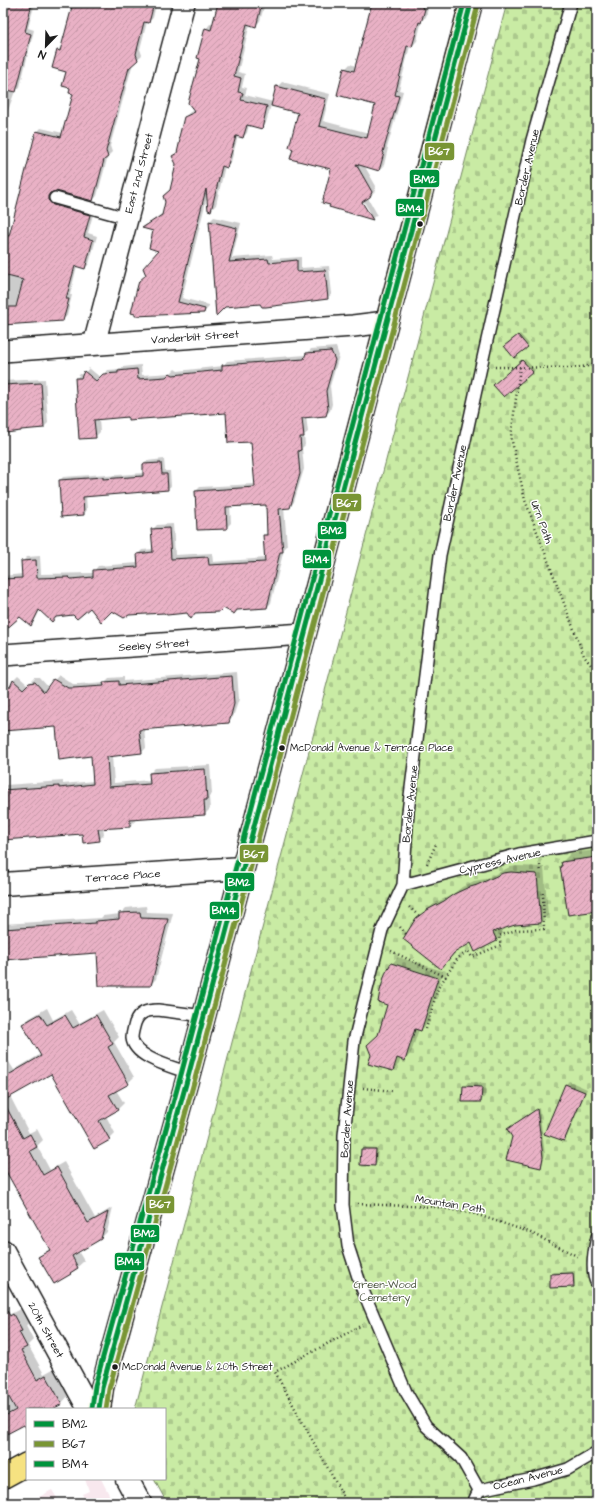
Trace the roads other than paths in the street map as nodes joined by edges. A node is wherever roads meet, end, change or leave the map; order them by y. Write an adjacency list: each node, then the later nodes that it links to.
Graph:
1 (184, 3): 5 (street, East 2nd Street)
2 (471, 3): 6 (main road)
3 (571, 3): 14 (lane, Border Avenue)
4 (55, 198): 5 (lane)
5 (127, 218): 7 (street, East 2nd Street)
6 (386, 322): 7 (street, Vanderbilt Street); 9 (main road)
7 (94, 344): 8 (street, Vanderbilt Street)
8 (3, 351)
9 (304, 634): 10 (street, Seeley Street); 12 (main road)
10 (3, 655)
11 (597, 841): 14 (lane, Cypress Avenue)
12 (242, 868): 13 (main road, Terrace Place); 15 (main road)
13 (3, 884)
14 (403, 885): 26 (lane, Border Avenue)
15 (204, 1016): 16 (main road); 16 (lane)
16 (189, 1073): 21 (main road)
17 (597, 1237): 19 (lane)
18 (3, 1251): 20 (main road, 20th Street)
19 (597, 1284)
20 (88, 1408)
21 (99, 1408)
22 (597, 1452): 26 (lane, Ocean Avenue)
23 (26, 1465): 24 (main road)
24 (3, 1477)
25 (128, 1480): 27 (main road)
26 (479, 1490): 28 (lane)
27 (140, 1503)
28 (473, 1503)

